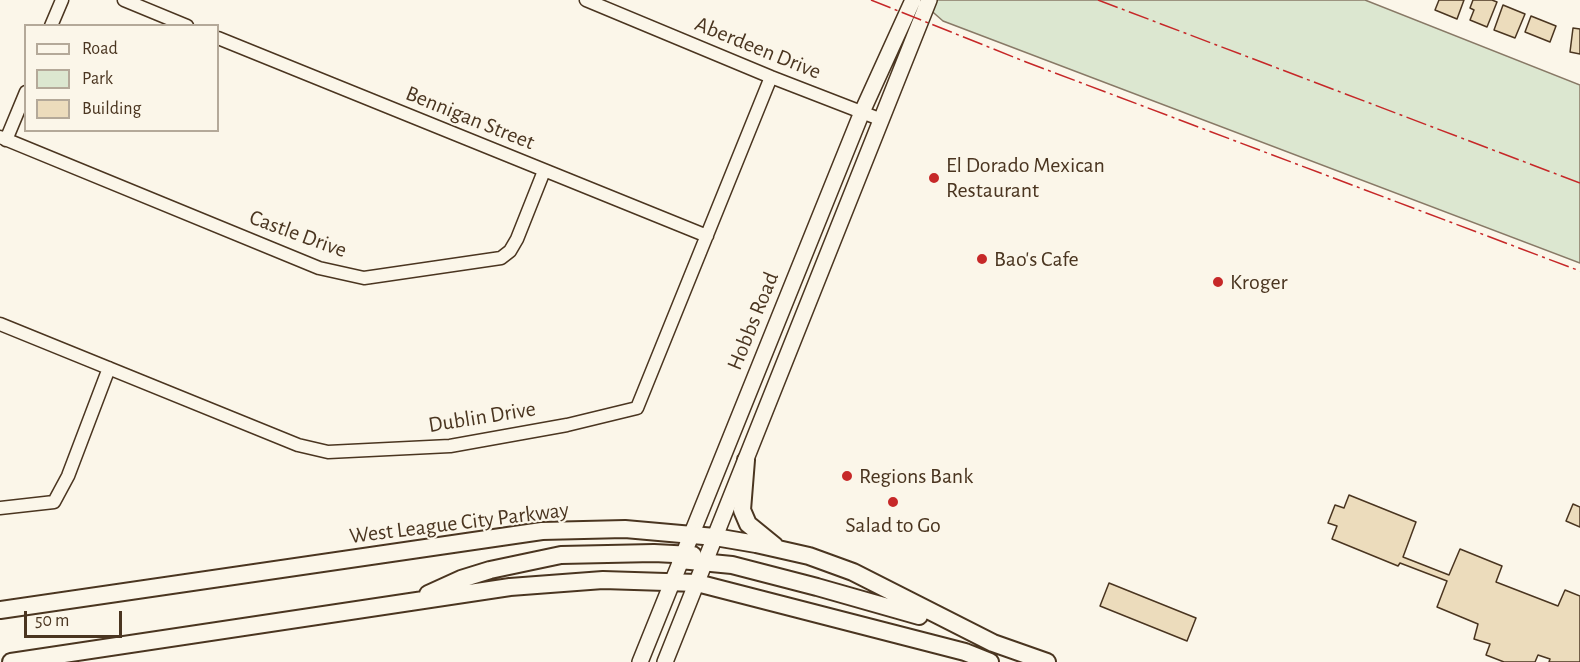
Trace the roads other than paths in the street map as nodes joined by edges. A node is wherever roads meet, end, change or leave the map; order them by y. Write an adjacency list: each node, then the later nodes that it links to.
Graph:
1 (62, 0): 6 (street)
2 (124, 0): 7 (street)
3 (586, 0): 9 (street, Aberdeen Drive)
4 (913, 0): 11 (street, Hobbs Road)
5 (929, 0): 12 (street, Hobbs Road)
6 (52, 24)
7 (181, 24)
8 (219, 38): 14 (street, Bennigan Street)
9 (771, 78): 11 (street, Aberdeen Drive); 15 (street, Dublin Drive)
10 (24, 96): 13 (street)
11 (862, 112): 12 (street, Aberdeen Drive); 20 (street, Hobbs Road)
12 (882, 120): 18 (street, Hobbs Road)
13 (3, 139): 14 (street, Castle Drive)
14 (544, 171): 15 (street, Bennigan Street)
15 (707, 236): 17 (street, Dublin Drive)
16 (0, 324): 17 (street, Dublin Drive)
17 (109, 368): 19 (street)
18 (746, 460): 21 (street, Hobbs Road); 22 (main road)
19 (0, 508)
20 (690, 535): 21 (main road, West League City Parkway); 23 (street, Hobbs Road); 28 (main road, West League City Parkway)
21 (715, 537): 22 (main road, West League City Parkway); 24 (street, Hobbs Road)
22 (778, 549): 29 (main road, West League City Parkway)
23 (681, 557): 24 (main road); 25 (street, Hobbs Road); 27 (main road)
24 (706, 559): 26 (street, Hobbs Road); 29 (main road)
25 (671, 581): 26 (main road); 27 (main road); 31 (street, Hobbs Road)
26 (697, 583): 32 (street, Hobbs Road); 33 (main road)
27 (399, 604): 30 (main road)
28 (0, 610)
29 (993, 643): 34 (main road, West League City Parkway)
30 (10, 662)
31 (640, 662)
32 (664, 662)
33 (990, 662)
34 (1047, 662)

